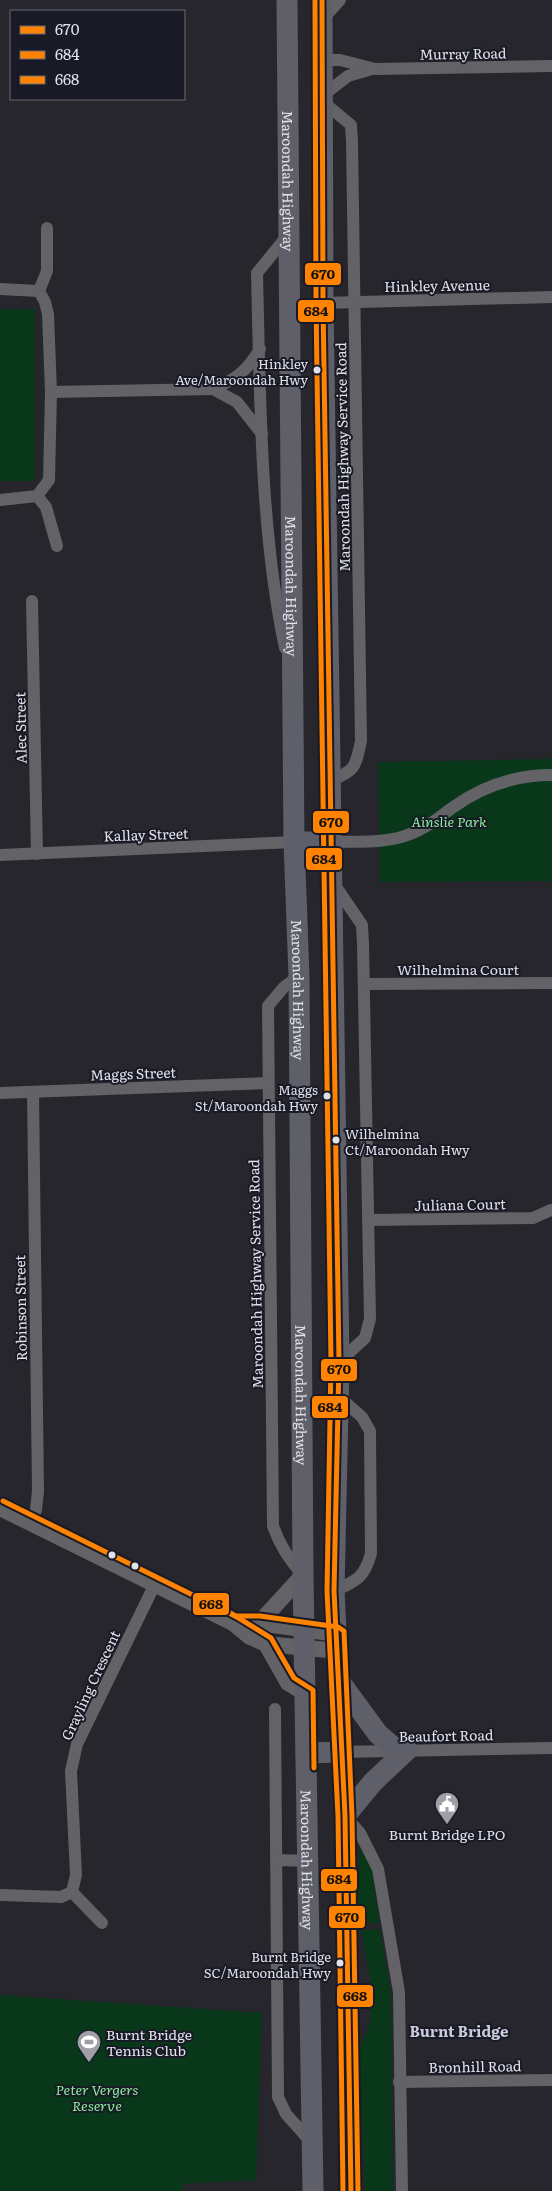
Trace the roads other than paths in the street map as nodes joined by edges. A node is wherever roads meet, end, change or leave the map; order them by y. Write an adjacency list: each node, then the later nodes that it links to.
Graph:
1 (287, 0): 8 (highway, Maroondah Highway)
2 (322, 0): 4 (highway)
3 (340, 0): 4 (street)
4 (321, 21): 5 (highway)
5 (322, 60): 7 (street, Murray Road); 8 (highway); 9 (highway)
6 (552, 66): 7 (street, Murray Road)
7 (375, 69): 9 (street, Murray Road)
8 (288, 72): 11 (highway, Maroondah Highway)
9 (322, 98): 15 (street, Maroondah Highway Service Road); 16 (highway)
10 (47, 228): 13 (street)
11 (288, 234): 17 (street); 25 (highway, Maroondah Highway)
12 (0, 289): 13 (street)
13 (39, 290): 19 (street)
14 (552, 297): 15 (street, Hinkley Avenue)
15 (354, 301): 16 (street, Hinkley Avenue); 27 (street, Maroondah Highway Service Road)
16 (323, 303): 27 (highway)
17 (260, 349): 18 (street); 20 (street)
18 (213, 389): 19 (street); 20 (street)
19 (51, 392): 21 (street)
20 (262, 434): 25 (street)
21 (37, 496): 22 (street); 23 (street)
22 (0, 500)
23 (57, 546)
24 (32, 601): 30 (street, Alec Street)
25 (293, 687): 28 (highway, Maroondah Highway)
26 (552, 774): 29 (street)
27 (330, 781): 29 (highway)
28 (294, 842): 29 (highway); 30 (street, Kallay Street); 33 (highway, Maroondah Highway)
29 (330, 842): 32 (highway)
30 (37, 854): 31 (street, Kallay Street)
31 (0, 855)
32 (331, 880): 35 (street); 41 (highway)
33 (299, 976): 36 (street, Maroondah Highway Service Road); 45 (highway, Maroondah Highway)
34 (552, 983): 35 (street, Wilhelmina Court)
35 (364, 984): 40 (street)
36 (268, 1083): 37 (street, Maggs Street); 45 (street, Maroondah Highway Service Road)
37 (33, 1092): 38 (street, Maggs Street); 44 (street, Robinson Street)
38 (0, 1093)
39 (551, 1210): 40 (street, Juliana Court)
40 (368, 1220): 41 (street)
41 (339, 1362): 42 (highway)
42 (338, 1396): 47 (highway); 47 (street)
43 (0, 1508): 44 (street)
44 (30, 1522): 46 (street)
45 (304, 1575): 49 (street); 50 (highway, Maroondah Highway)
46 (154, 1584): 48 (street); 63 (street, Grayling Crescent)
47 (334, 1591): 51 (highway)
48 (233, 1623): 49 (street); 52 (street)
49 (259, 1623): 50 (street)
50 (305, 1639): 51 (street); 52 (street); 54 (highway, Maroondah Highway)
51 (338, 1642): 53 (highway)
52 (266, 1644): 54 (street)
53 (340, 1682): 57 (highway); 58 (highway)
54 (306, 1694): 59 (highway, Maroondah Highway)
55 (274, 1709): 61 (street)
56 (552, 1748): 57 (street, Beaufort Road)
57 (403, 1750): 58 (street, Beaufort Road); 60 (highway)
58 (341, 1752): 59 (highway); 60 (highway)
59 (306, 1754): 62 (highway, Maroondah Highway)
60 (344, 1816): 67 (street); 70 (highway)
61 (277, 1860): 62 (street); 68 (street)
62 (308, 1861): 68 (highway, Maroondah Highway)
63 (72, 1892): 64 (street); 65 (street)
64 (0, 1895)
65 (102, 1923)
66 (552, 2080): 67 (street, Bronhill Road)
67 (399, 2082): 71 (street)
68 (312, 2143): 69 (highway, Maroondah Highway)
69 (313, 2191)
70 (351, 2191)
71 (402, 2191)

